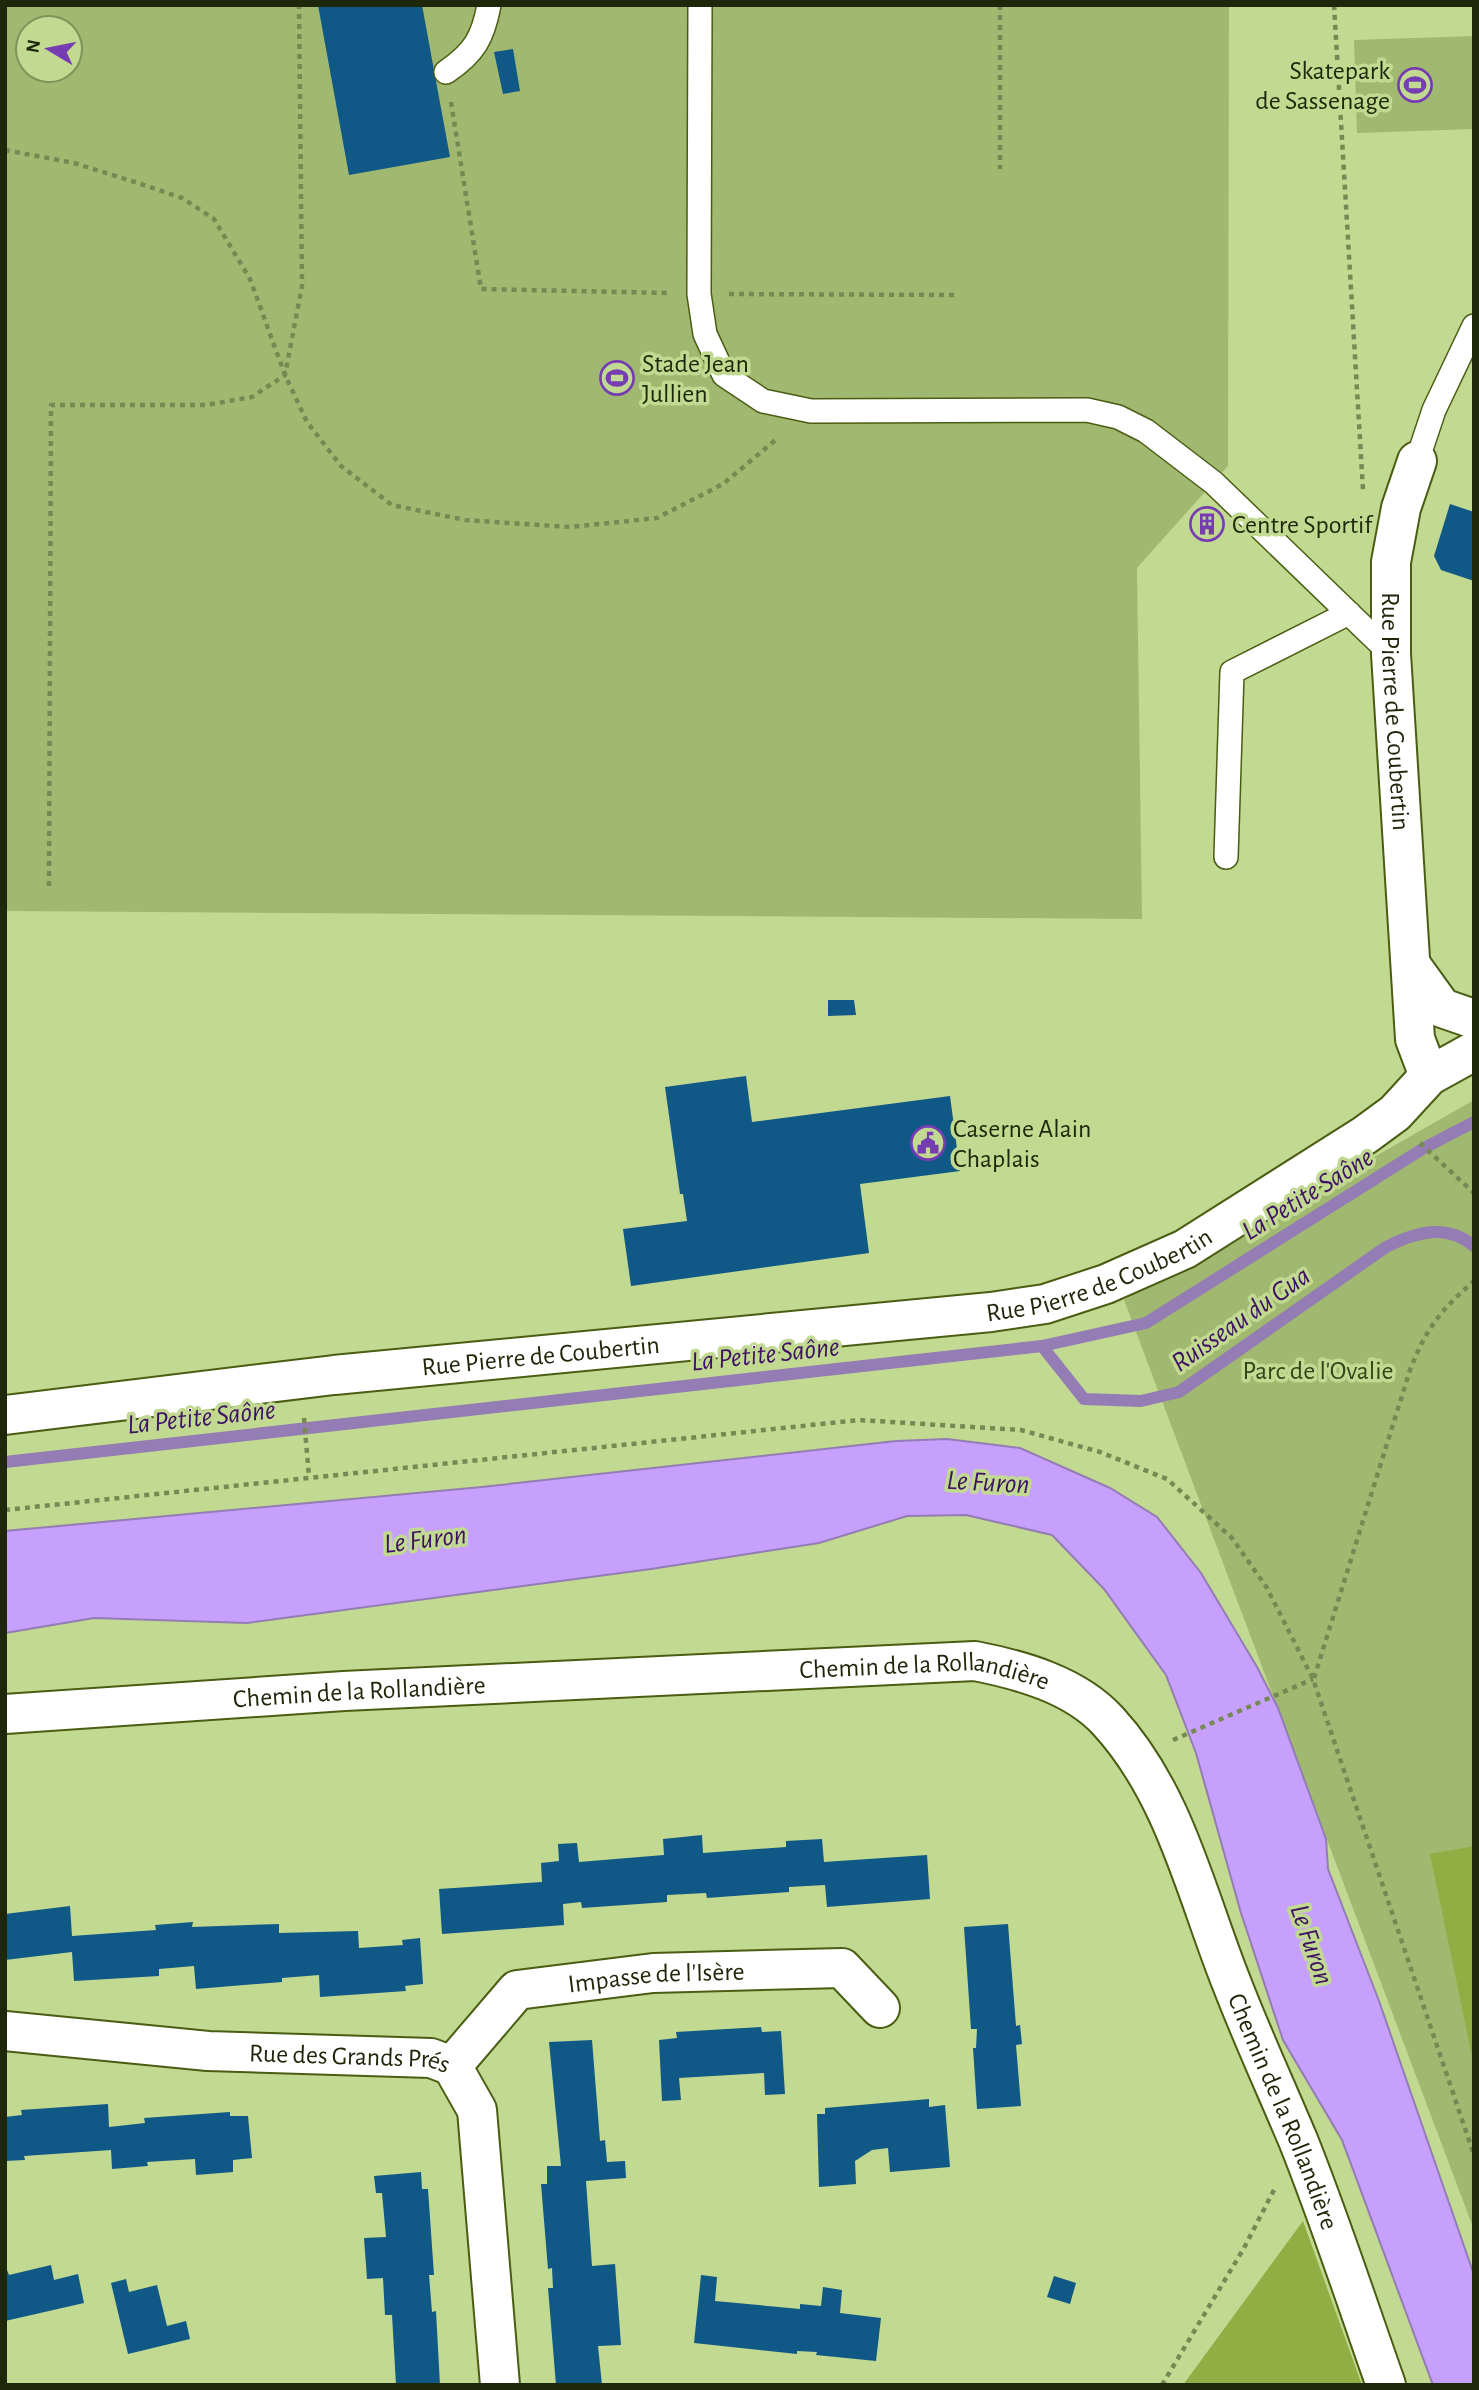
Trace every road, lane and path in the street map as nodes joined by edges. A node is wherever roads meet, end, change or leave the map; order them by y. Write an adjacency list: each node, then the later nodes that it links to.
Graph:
1 (299, 5): 12 (path)
2 (489, 5): 6 (lane)
3 (700, 5): 9 (lane)
4 (1000, 5): 8 (path)
5 (1334, 5): 15 (path)
6 (446, 72): 9 (path)
7 (5, 150): 12 (path)
8 (1000, 169)
9 (699, 294): 10 (path); 13 (lane)
10 (956, 295)
11 (1474, 326): 14 (lane)
12 (285, 375): 13 (path); 19 (path)
13 (811, 411): 16 (lane)
14 (1417, 461): 17 (street, Rue Pierre de Coubertin)
15 (1364, 496)
16 (1349, 613): 17 (lane); 18 (lane)
17 (1391, 654): 20 (street, Rue Pierre de Coubertin)
18 (1226, 857)
19 (49, 886)
20 (1410, 965): 21 (street); 23 (street, Rue Pierre de Coubertin)
21 (1474, 1019)
22 (1474, 1051): 23 (street, Rue Pierre de Coubertin)
23 (1429, 1076): 27 (street, Rue Pierre de Coubertin)
24 (1415, 1137): 25 (path)
25 (1474, 1193)
26 (1474, 1281): 31 (path)
27 (5, 1415)
28 (304, 1415): 29 (path)
29 (309, 1477): 30 (path); 31 (path)
30 (5, 1510)
31 (1313, 1679): 33 (path); 38 (path)
32 (5, 1714): 37 (street, Chemin de la Rollandière)
33 (1161, 1745)
34 (880, 2008): 36 (street, Impasse de l'Isère)
35 (5, 2031): 36 (street, Rue des Grands Prés)
36 (452, 2066): 39 (street, Rue des Grands Prés)
37 (1298, 2142): 40 (path); 41 (street, Chemin de la Rollandière)
38 (1474, 2155)
39 (500, 2385)
40 (1162, 2385)
41 (1386, 2385)

